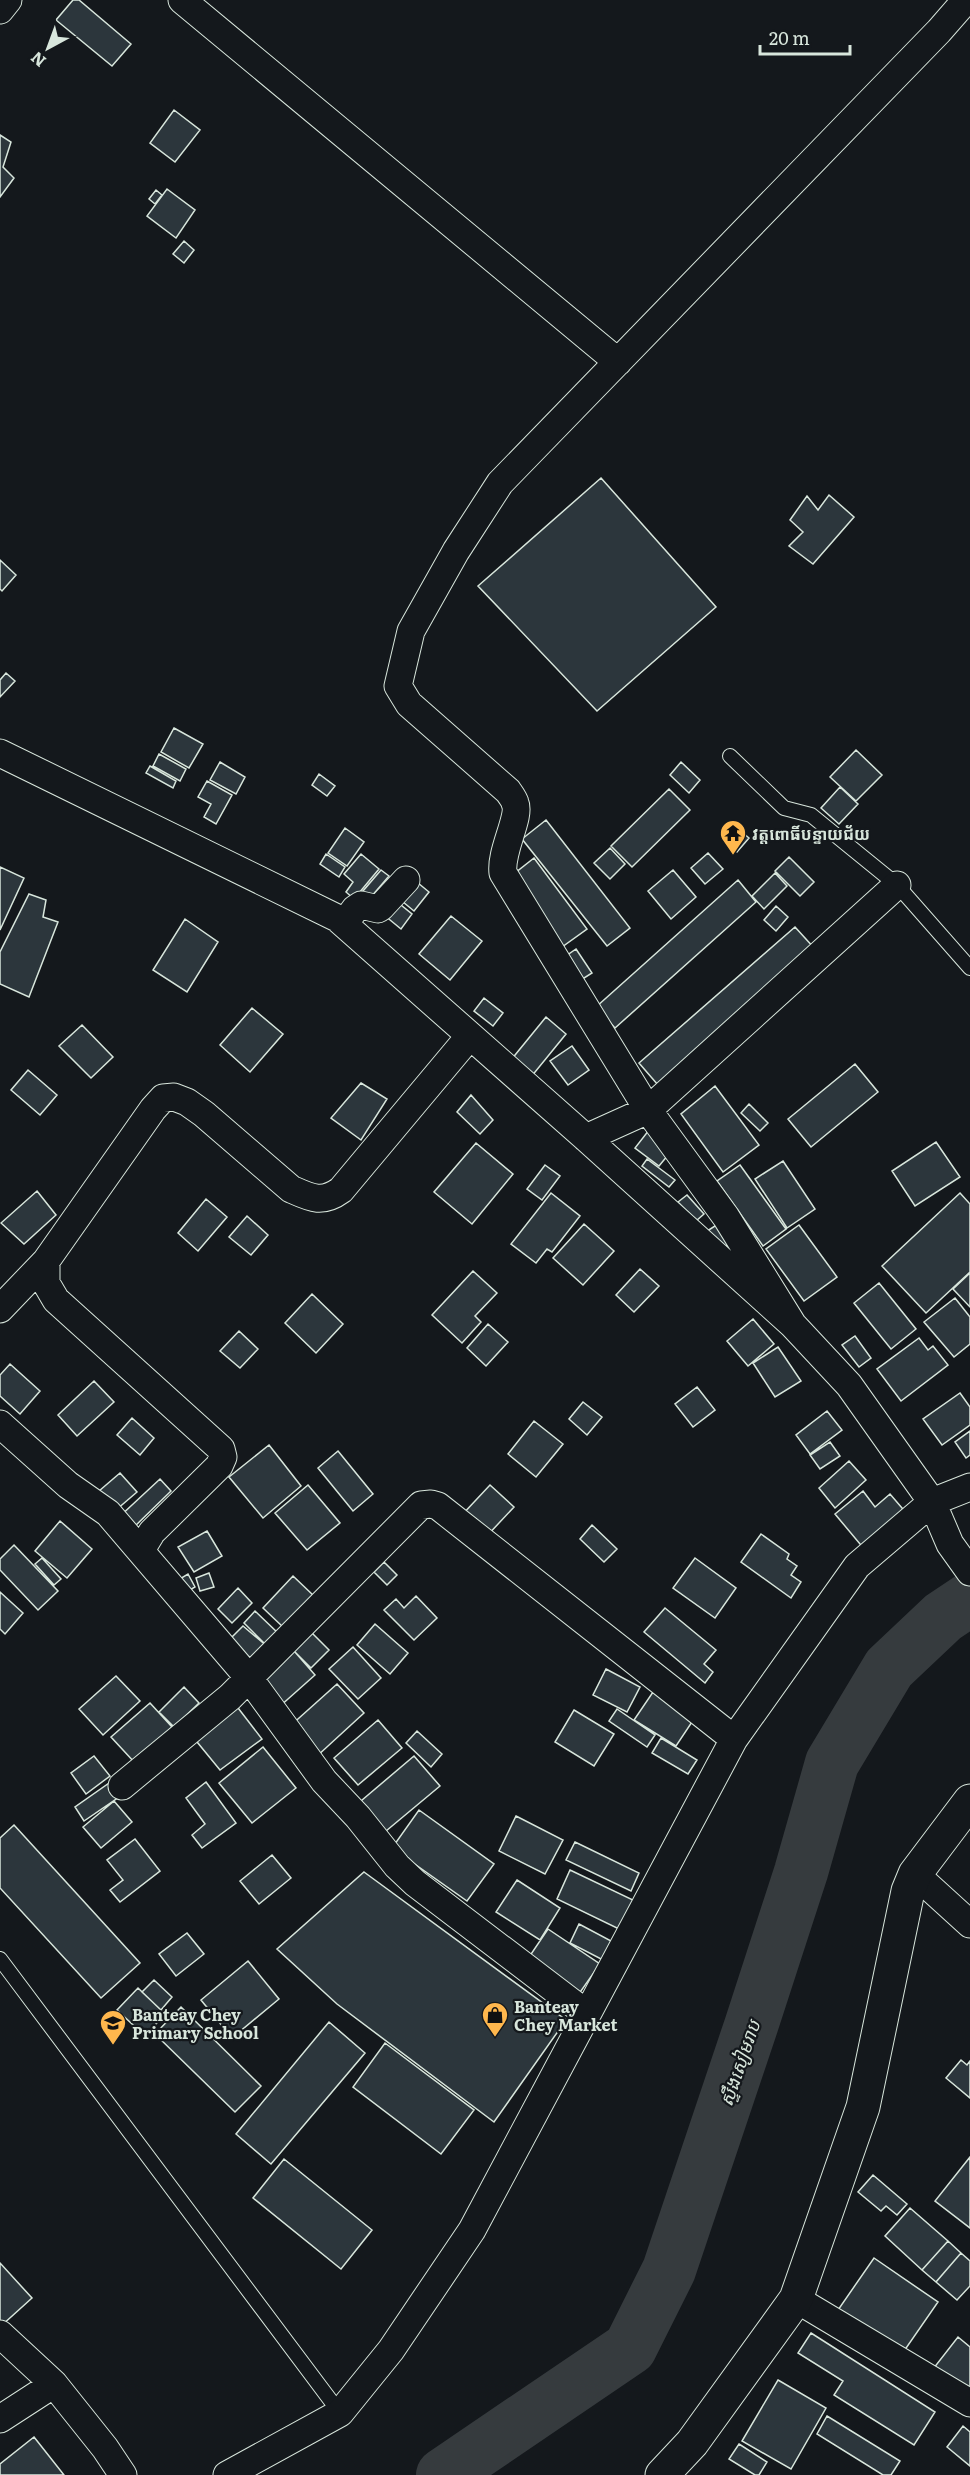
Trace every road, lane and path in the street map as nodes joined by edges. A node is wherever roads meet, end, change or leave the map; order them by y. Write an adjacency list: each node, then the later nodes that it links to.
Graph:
1 (9, 0): 4 (street)
2 (182, 0): 5 (street)
3 (966, 0): 5 (street)
4 (0, 10)
5 (618, 362): 13 (street)
6 (0, 753): 10 (street)
7 (730, 756): 9 (lane)
8 (406, 880): 10 (street)
9 (897, 885): 11 (lane); 13 (street)
10 (344, 924): 12 (street)
11 (970, 968)
12 (469, 1036): 14 (street); 15 (street)
13 (648, 1110): 14 (street); 17 (street)
14 (586, 1138): 17 (street)
15 (46, 1262): 16 (street); 21 (street)
16 (0, 1309)
17 (793, 1325): 20 (street)
18 (0, 1424): 21 (street)
19 (970, 1487): 20 (street)
20 (932, 1502): 22 (street); 24 (street)
21 (141, 1550): 23 (street)
22 (970, 1572)
23 (249, 1678): 24 (street); 25 (street); 30 (street)
24 (734, 1739): 30 (street)
25 (122, 1786)
26 (970, 1801): 27 (street)
27 (915, 1874): 28 (street); 31 (street)
28 (970, 1924)
29 (0, 1959): 35 (lane)
30 (587, 2014): 35 (street)
31 (796, 2299): 34 (street); 37 (street)
32 (0, 2334): 33 (street)
33 (54, 2384): 36 (street); 38 (street)
34 (970, 2403)
35 (340, 2413): 39 (street)
36 (0, 2419)
37 (674, 2471)
38 (123, 2475)
39 (227, 2475)

